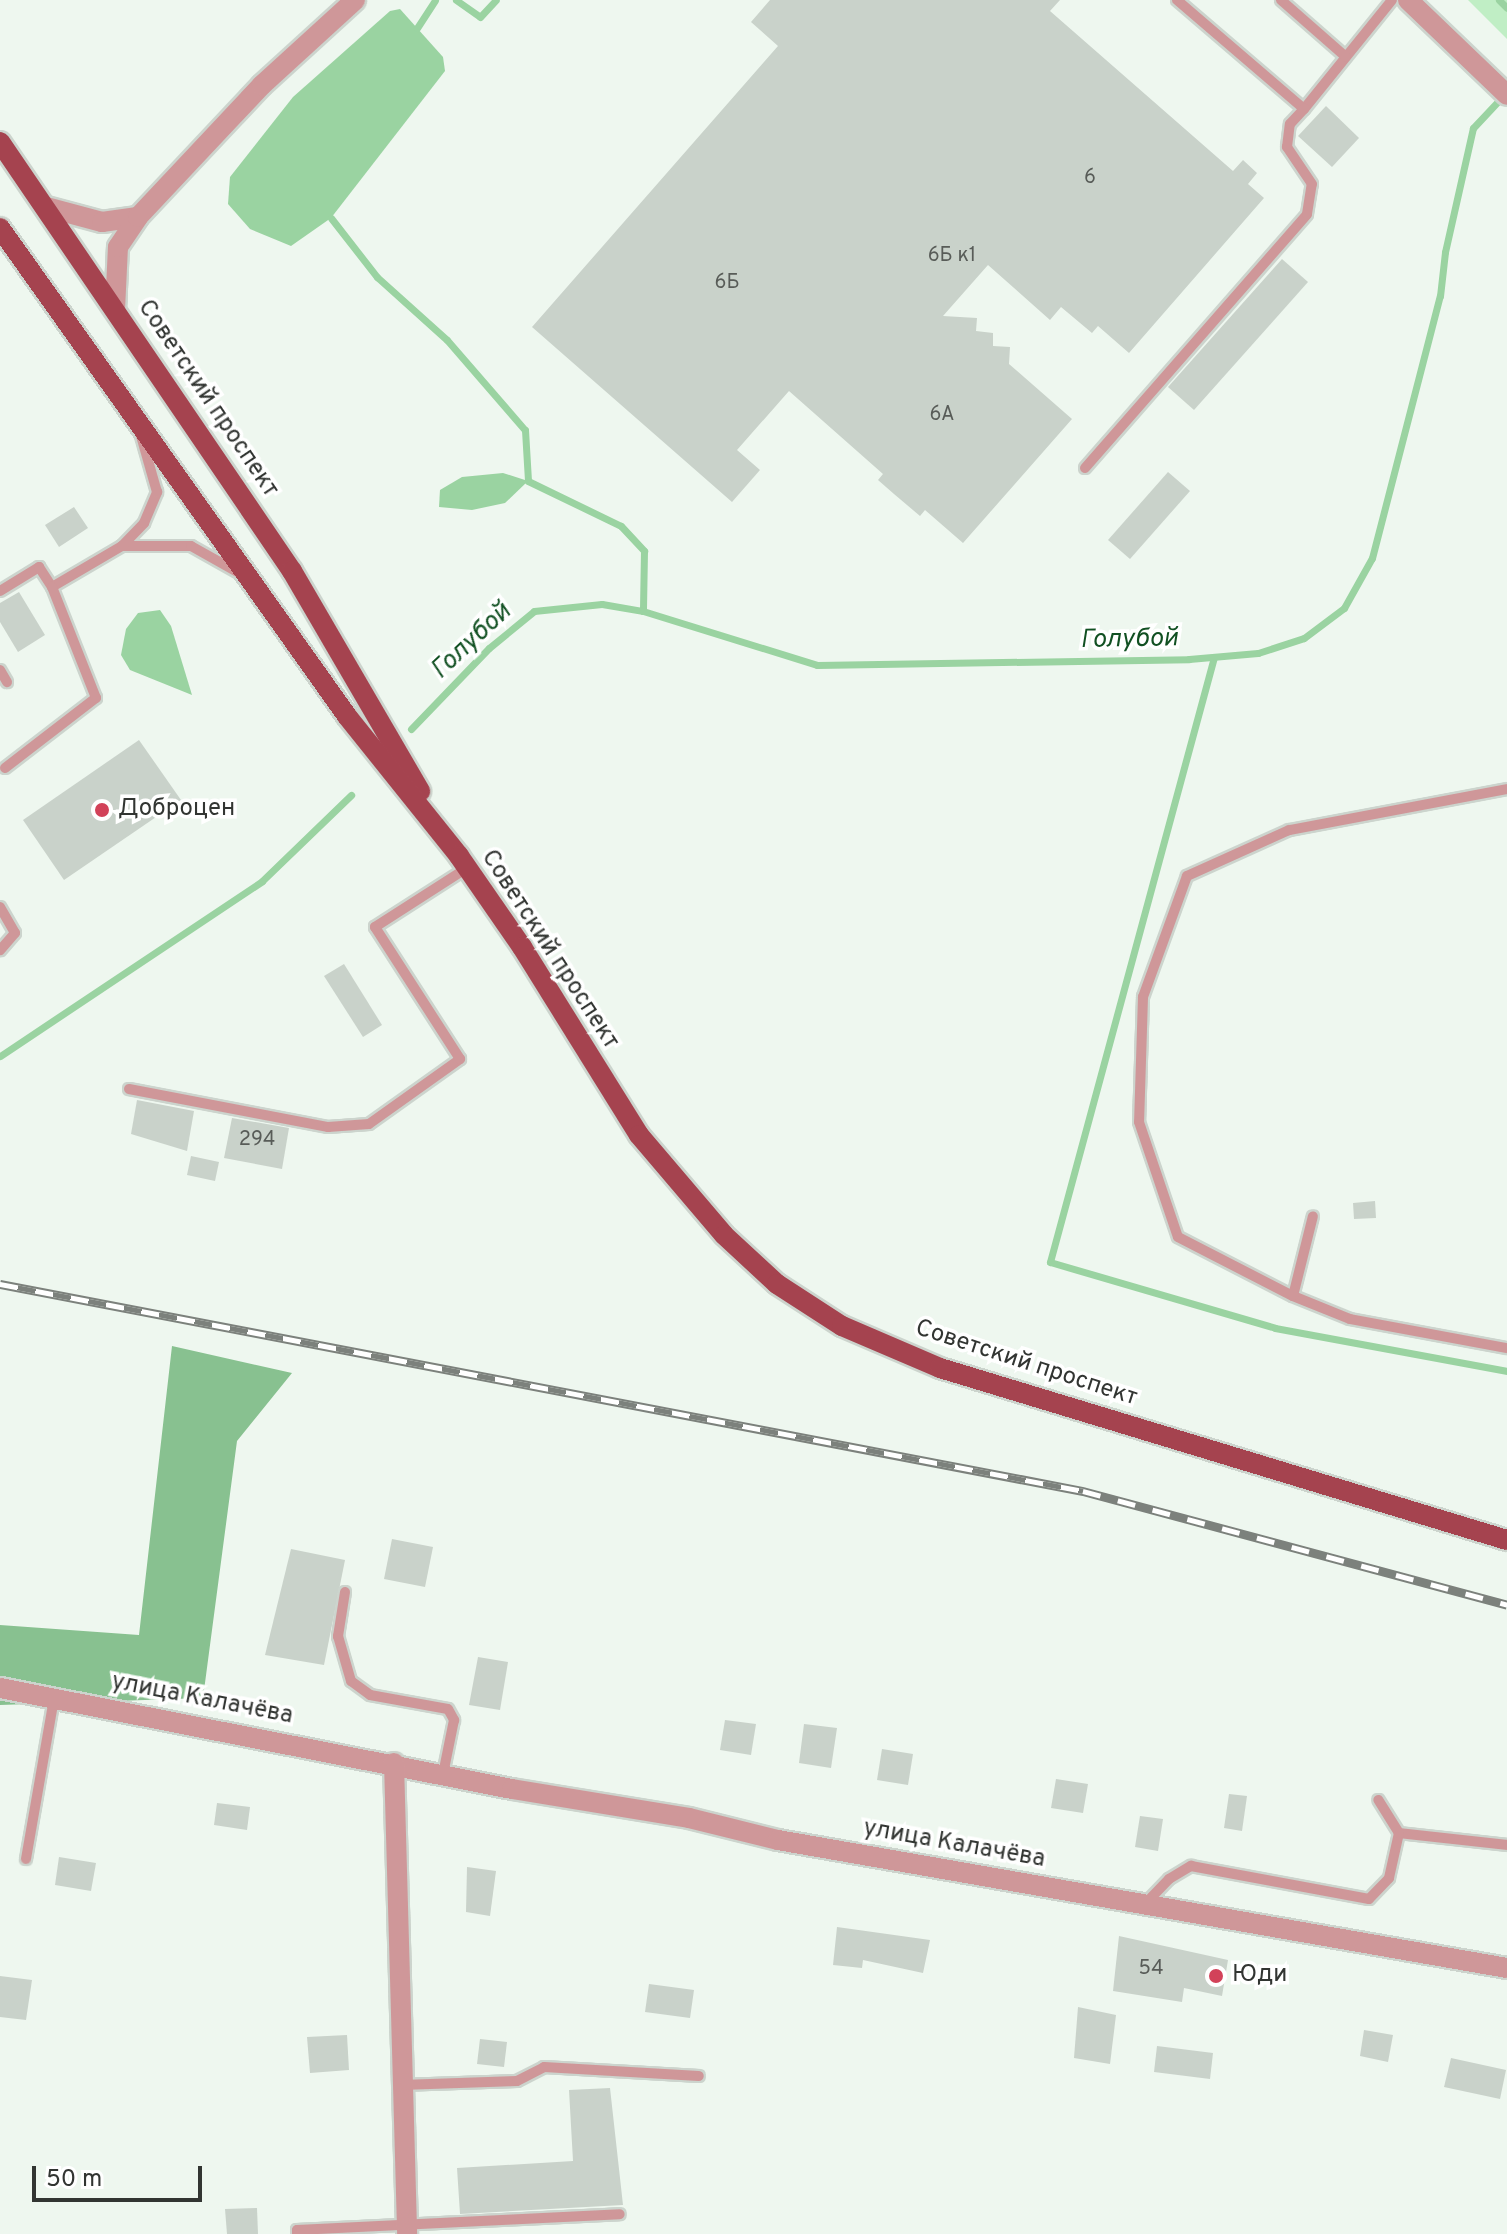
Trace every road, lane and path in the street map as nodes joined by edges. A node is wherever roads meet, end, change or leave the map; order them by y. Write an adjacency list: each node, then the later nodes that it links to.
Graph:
1 (355, 0): 11 (street)
2 (1177, 0): 8 (lane)
3 (1281, 0): 6 (lane)
4 (1392, 0): 6 (lane)
5 (1408, 0): 7 (street)
6 (1346, 57): 8 (lane)
7 (1502, 90)
8 (1304, 109): 15 (lane)
9 (0, 142): 10 (main road, Советский проспект)
10 (46, 207): 11 (street); 13 (main road, Советский проспект)
11 (138, 217): 13 (street)
12 (0, 228): 14 (main road, Советский проспект)
13 (115, 310): 24 (main road, Советский проспект)
14 (135, 419): 16 (lane); 17 (main road, Советский проспект)
15 (1085, 468)
16 (122, 546): 17 (lane); 18 (lane)
17 (249, 578): 24 (main road, Советский проспект)
18 (52, 587): 19 (lane); 22 (lane)
19 (0, 591)
20 (0, 670): 21 (lane)
21 (7, 682)
22 (5, 768)
23 (1507, 789): 29 (lane)
24 (463, 862): 27 (lane); 31 (main road, Советский проспект)
25 (0, 907): 26 (lane)
26 (0, 950)
27 (129, 1089)
28 (1313, 1216): 29 (lane)
29 (1293, 1296): 30 (lane)
30 (1507, 1348)
31 (1507, 1540)
32 (345, 1592): 36 (lane)
33 (0, 1688): 34 (street, улица Калачёва)
34 (54, 1698): 35 (street, улица Калачёва); 40 (lane)
35 (394, 1763): 36 (street, улица Калачёва); 44 (street)
36 (443, 1774): 41 (street, улица Калачёва)
37 (1378, 1800): 38 (lane)
38 (1399, 1833): 39 (lane); 41 (lane)
39 (1507, 1845)
40 (26, 1859)
41 (1144, 1905): 42 (street, улица Калачёва)
42 (1507, 1968)
43 (699, 2076): 44 (lane)
44 (400, 2085): 46 (street)
45 (620, 2214): 46 (lane)
46 (407, 2229): 47 (lane)
47 (297, 2234)

